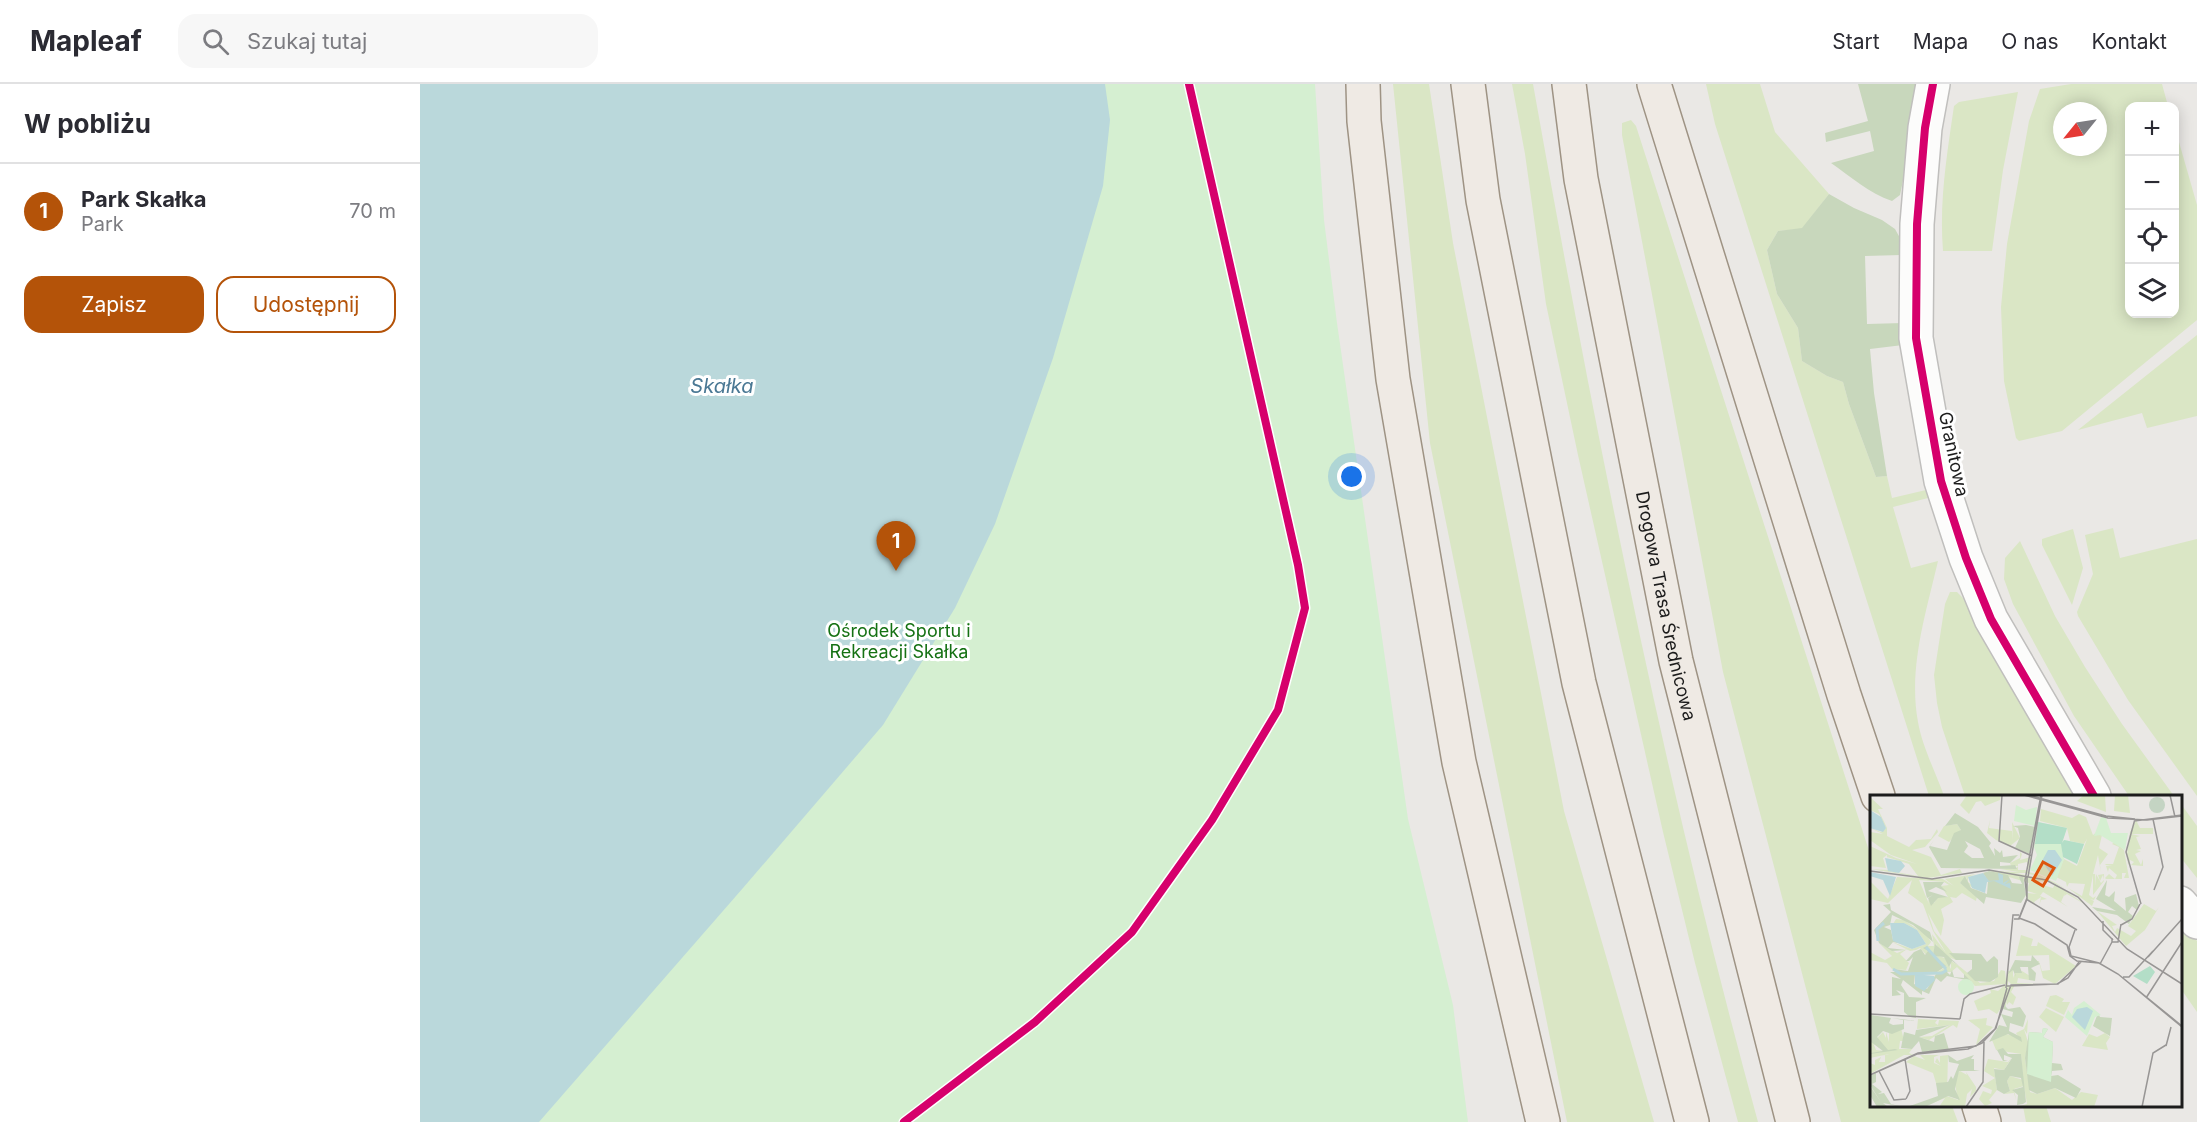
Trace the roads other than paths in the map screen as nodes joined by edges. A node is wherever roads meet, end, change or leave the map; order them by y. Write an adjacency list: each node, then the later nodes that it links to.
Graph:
1 (1363, 84): 11 (main road)
2 (1468, 84): 12 (main road)
3 (1569, 84): 13 (main road, Drogowa Trasa Średnicowa)
4 (1654, 84): 6 (main road)
5 (1933, 84): 7 (street, Granitowa)
6 (1878, 795)
7 (2093, 795)
8 (2182, 904): 9 (street)
9 (2197, 922)
10 (1979, 1107): 14 (main road)
11 (1543, 1122)
12 (1692, 1122)
13 (1793, 1122)
14 (1984, 1122)

